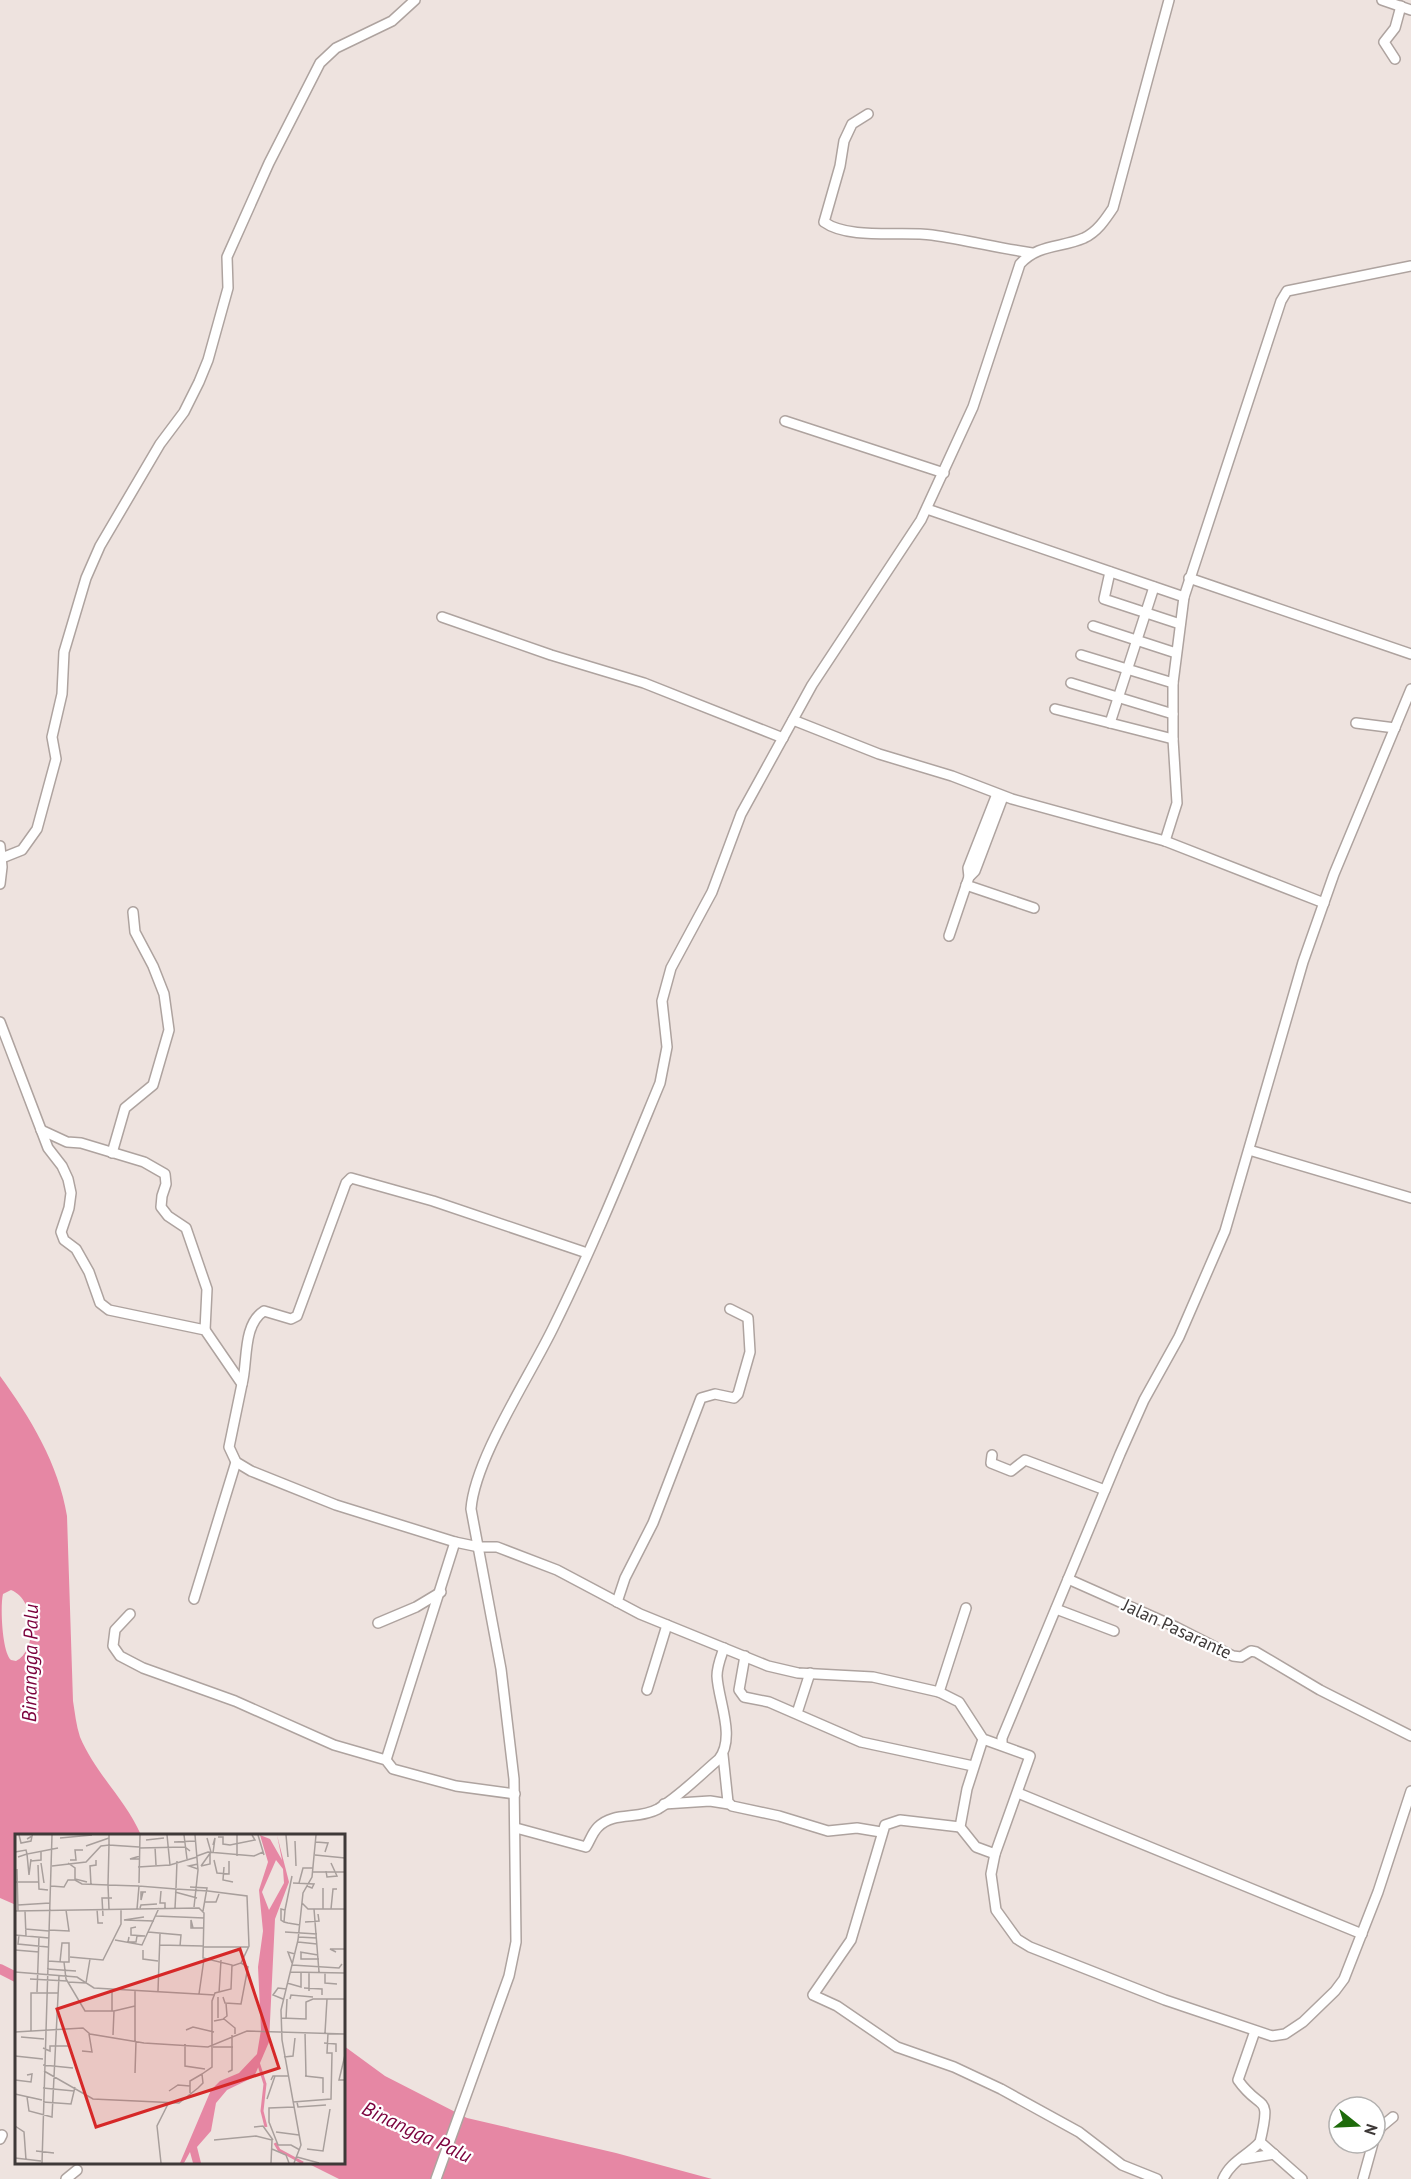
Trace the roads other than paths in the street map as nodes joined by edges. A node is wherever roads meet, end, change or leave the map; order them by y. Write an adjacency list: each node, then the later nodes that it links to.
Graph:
1 (415, 0): 41 (street)
2 (1170, 0): 8 (street)
3 (1382, 0): 4 (street)
4 (1401, 6): 5 (street); 6 (street)
5 (1411, 10)
6 (1395, 60)
7 (868, 114): 8 (street)
8 (1032, 253): 11 (street)
9 (1411, 266): 14 (street)
10 (785, 421): 11 (street)
11 (944, 473): 12 (street)
12 (927, 509): 13 (street); 32 (street)
13 (1110, 572): 15 (street); 17 (street)
14 (1189, 578): 16 (street); 23 (street)
15 (1155, 587): 16 (street); 17 (street)
16 (1184, 597): 19 (street)
17 (1146, 613): 19 (street); 21 (street)
18 (442, 617): 36 (street)
19 (1180, 624): 22 (street)
20 (1092, 626): 21 (street)
21 (1137, 641): 22 (street); 25 (street)
22 (1176, 653): 27 (street)
23 (1411, 654)
24 (1081, 655): 25 (street)
25 (1128, 670): 27 (street); 29 (street)
26 (1071, 683): 29 (street)
27 (1173, 683): 31 (street)
28 (1411, 689): 35 (street)
29 (1119, 697): 31 (street); 33 (street)
30 (1055, 710): 33 (street)
31 (1173, 714): 37 (street)
32 (793, 720): 36 (street); 38 (street)
33 (1110, 723): 37 (street)
34 (1356, 723): 35 (street)
35 (1395, 728): 44 (street)
36 (783, 738): 53 (street)
37 (1173, 739): 39 (street)
38 (1000, 795): 39 (street); 42 (street)
39 (1165, 841): 44 (street)
40 (0, 846): 41 (street)
41 (2, 858): 43 (street)
42 (968, 881): 45 (street); 47 (street)
43 (0, 884)
44 (1324, 903): 50 (street)
45 (1034, 908)
46 (133, 912): 51 (street)
47 (949, 936)
48 (0, 1022): 49 (street)
49 (41, 1130): 51 (street); 55 (street)
50 (1249, 1150): 52 (street); 59 (street)
51 (112, 1153): 55 (street)
52 (1411, 1198)
53 (587, 1253): 56 (street); 61 (street)
54 (730, 1309): 65 (street)
55 (205, 1330): 56 (street)
56 (242, 1384): 58 (street)
57 (992, 1455): 59 (street)
58 (236, 1462): 60 (street); 64 (street)
59 (1105, 1490): 62 (street)
60 (455, 1542): 61 (street); 63 (street)
61 (479, 1547): 65 (street); 86 (street)
62 (1068, 1579): 67 (street); 78 (street, Jalan Pasarante)
63 (441, 1592): 69 (street); 82 (street)
64 (194, 1599)
65 (616, 1602): 70 (street)
66 (966, 1608): 76 (street)
67 (1056, 1610): 71 (street); 80 (street)
68 (130, 1614): 82 (street)
69 (378, 1623)
70 (667, 1625): 72 (street); 75 (street)
71 (1114, 1632)
72 (724, 1648): 73 (street); 81 (street)
73 (745, 1656): 74 (street); 77 (street)
74 (810, 1673): 76 (street); 77 (street)
75 (647, 1690)
76 (939, 1692): 79 (street)
77 (797, 1713): 83 (street)
78 (1411, 1736)
79 (983, 1739): 80 (street); 83 (street)
80 (1002, 1745): 85 (street)
81 (723, 1755): 87 (street); 88 (street)
82 (386, 1760): 86 (street)
83 (973, 1766): 89 (street)
84 (1411, 1791): 93 (street)
85 (1018, 1793): 92 (street); 93 (street)
86 (515, 1794): 90 (street)
87 (664, 1804): 88 (street); 90 (street)
88 (729, 1804): 91 (street)
89 (960, 1827): 91 (street); 92 (street)
90 (516, 1828): 101 (street)
91 (881, 1832): 102 (street)
92 (995, 1854): 94 (street)
93 (1362, 1934): 94 (street)
94 (1255, 2031): 97 (street)
95 (1393, 2117): 96 (street)
96 (1387, 2122)
97 (1260, 2142): 98 (street); 100 (street)
98 (1274, 2154): 100 (street); 104 (street)
99 (1370, 2155): 105 (street)
100 (1241, 2160): 103 (street)
101 (436, 2179)
102 (1157, 2179)
103 (1223, 2179)
104 (1302, 2179)
105 (1363, 2179)

